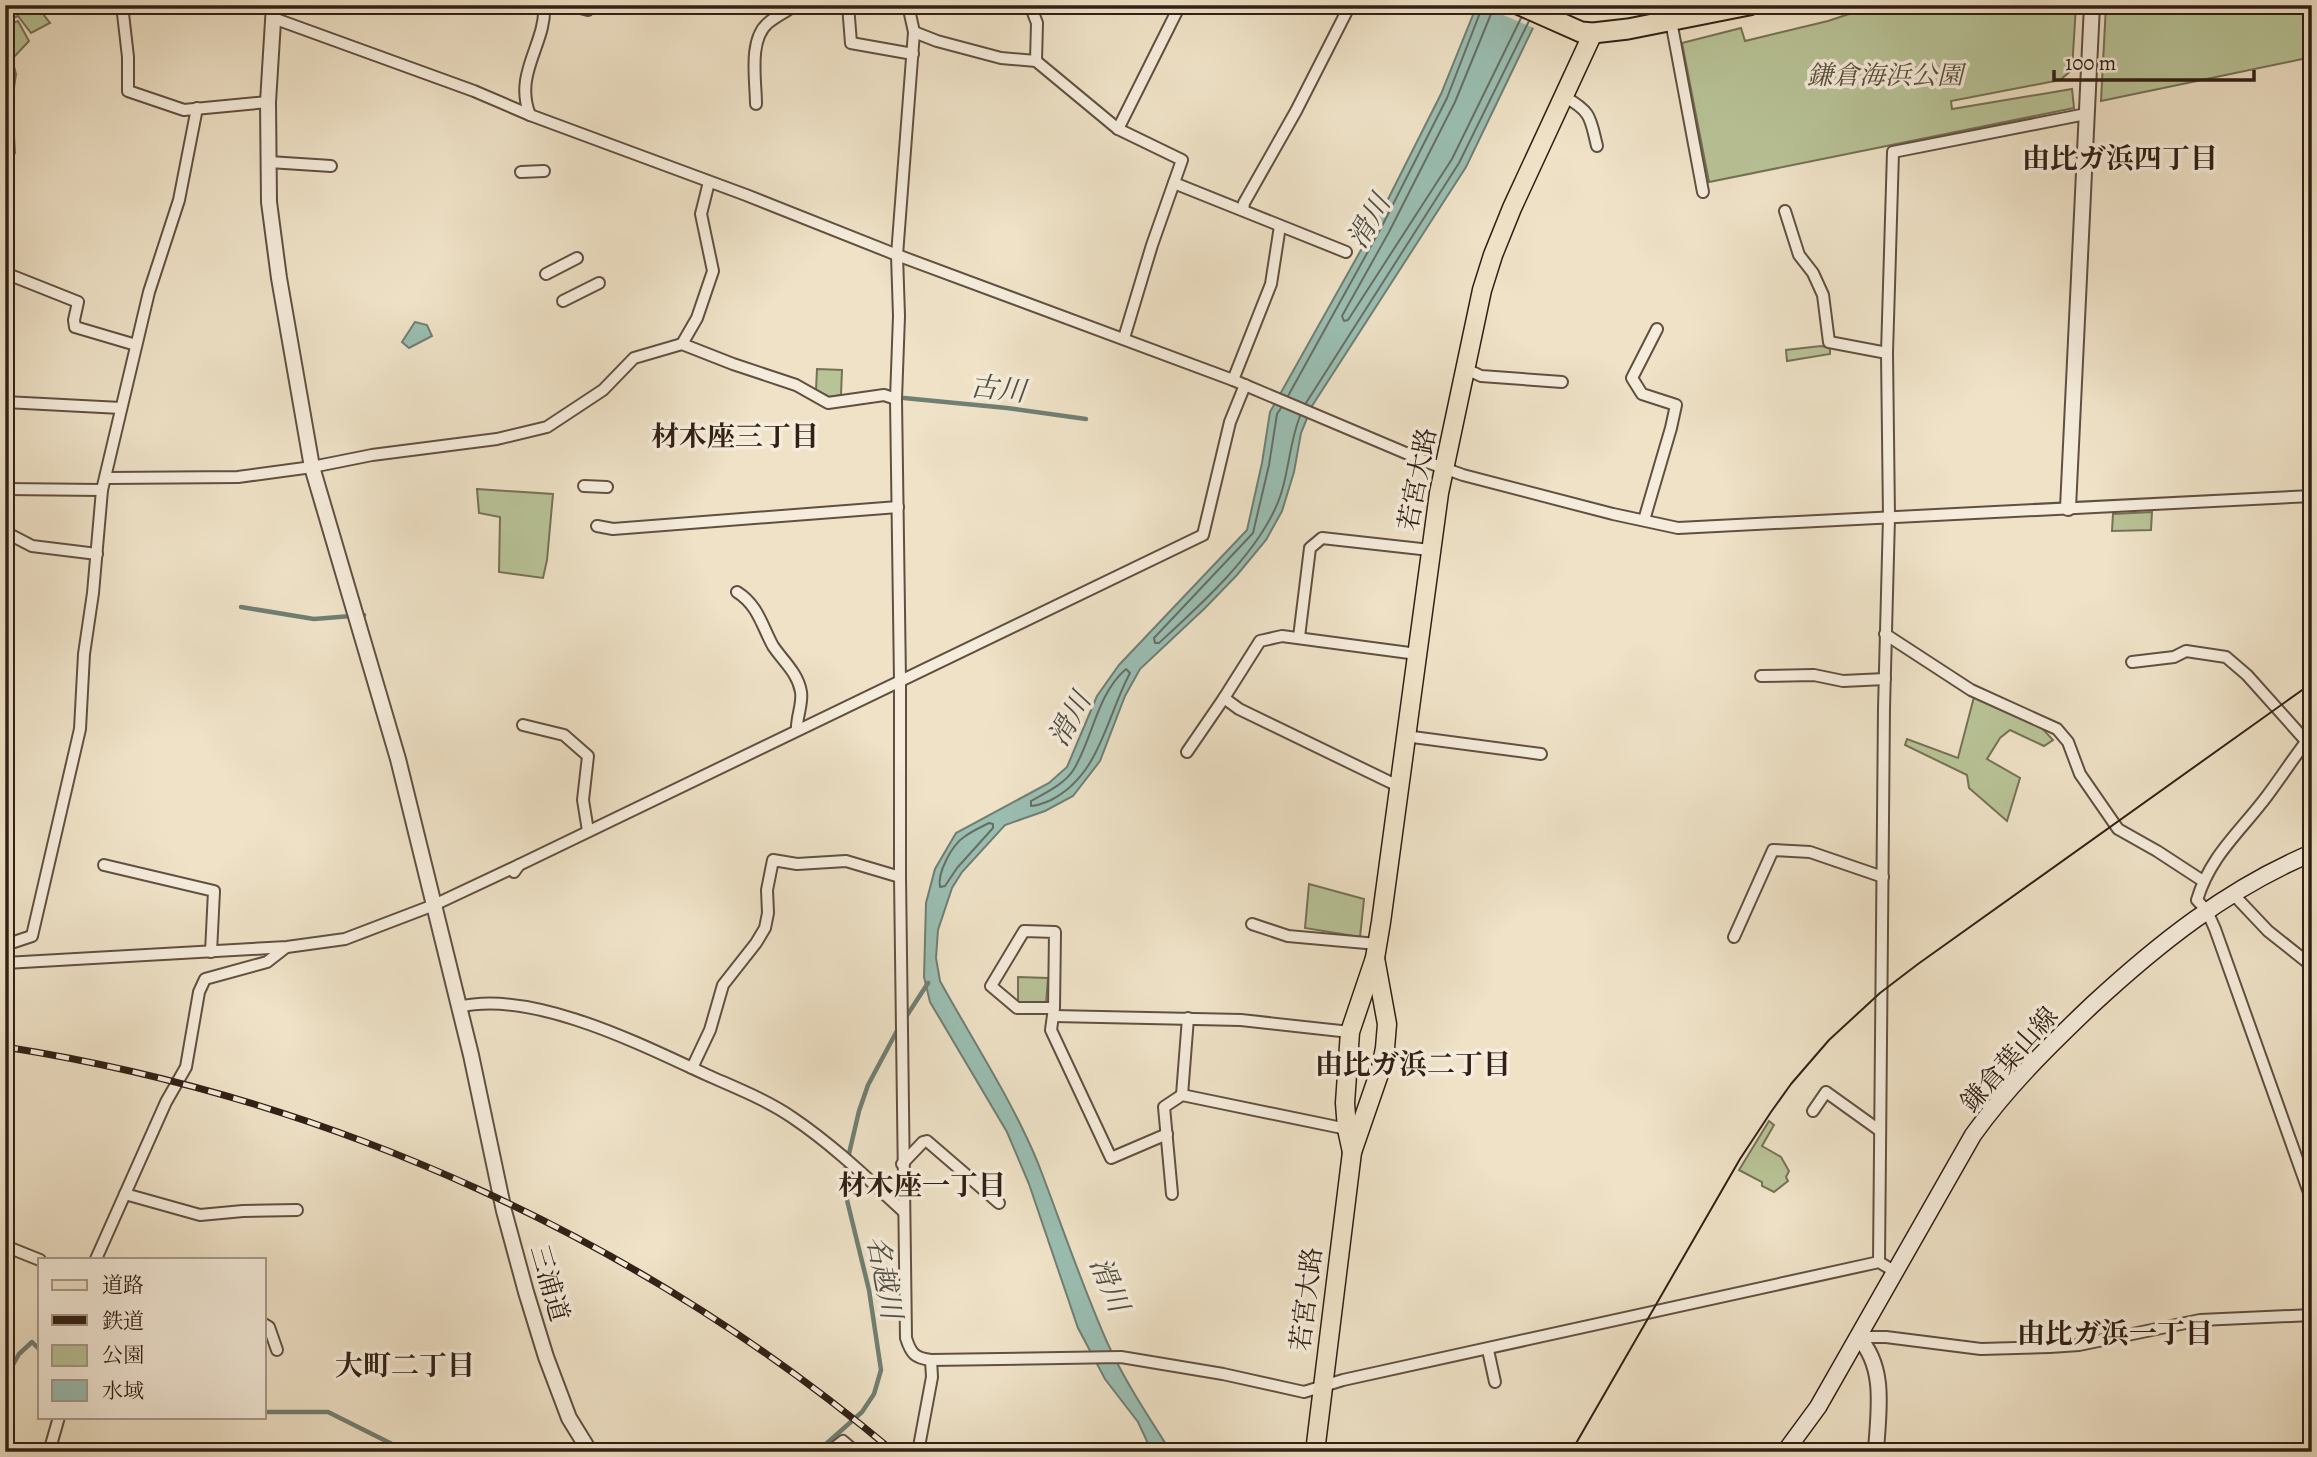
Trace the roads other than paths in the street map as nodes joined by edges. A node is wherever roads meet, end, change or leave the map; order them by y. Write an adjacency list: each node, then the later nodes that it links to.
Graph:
1 (122, 5): 23 (street)
2 (544, 5): 25 (street)
3 (569, 5): 13 (street)
4 (796, 5): 22 (street)
5 (848, 5): 18 (street)
6 (908, 5): 16 (street)
7 (1030, 5): 19 (street)
8 (1180, 5): 26 (street)
9 (1350, 5): 35 (street)
10 (1520, 5): 17 (highway)
11 (1749, 5): 15 (highway)
12 (2092, 5): 24 (street)
13 (588, 10)
14 (274, 11): 21 (street, 三浦道); 25 (street)
15 (1671, 21): 17 (highway); 34 (street)
16 (914, 32): 18 (street); 19 (street)
17 (1594, 33): 20 (main road, 若宮大路)
18 (913, 54): 39 (street)
19 (1036, 61): 26 (street)
20 (1565, 97): 27 (street); 50 (main road, 若宮大路)
21 (268, 102): 23 (street); 28 (street, 三浦道)
22 (756, 104)
23 (197, 108): 48 (street)
24 (2086, 114): 49 (street); 66 (street)
25 (530, 115): 32 (street)
26 (1118, 130): 33 (street)
27 (1597, 146)
28 (268, 162): 29 (street); 57 (street, 三浦道)
29 (331, 166)
30 (544, 171): 31 (street)
31 (521, 172)
32 (709, 182): 39 (street); 47 (street)
33 (1174, 183): 35 (street); 46 (street)
34 (1703, 192)
35 (1243, 210): 37 (street)
36 (1785, 211): 49 (street)
37 (1280, 226): 38 (street); 51 (street)
38 (1346, 252)
39 (897, 255): 46 (street); 54 (street)
40 (577, 258): 42 (street)
41 (5, 273): 48 (street)
42 (546, 274)
43 (599, 282): 44 (street)
44 (563, 301)
45 (1657, 329): 68 (street)
46 (1124, 338): 51 (street)
47 (682, 344): 54 (street); 57 (street)
48 (136, 345): 56 (street)
49 (1887, 353): 67 (street)
50 (1466, 369): 52 (street); 58 (main road, 若宮大路)
51 (1233, 380): 53 (street)
52 (1562, 382)
53 (1245, 385): 58 (street); 80 (street)
54 (896, 400): 65 (street)
55 (5, 402): 56 (street)
56 (121, 408): 59 (street)
57 (312, 467): 59 (street); 96 (street, 三浦道)
58 (1443, 468): 68 (street); 71 (main road, 若宮大路)
59 (106, 478): 63 (street)
60 (584, 486): 61 (street)
61 (607, 487)
62 (5, 489): 63 (street)
63 (102, 490): 72 (street)
64 (2312, 496): 66 (street)
65 (898, 507): 69 (street); 80 (street)
66 (2068, 508): 67 (street)
67 (1889, 517): 68 (street); 74 (street)
68 (1644, 520)
69 (597, 526)
70 (5, 532): 72 (street)
71 (1430, 551): 75 (street); 76 (main road, 若宮大路)
72 (97, 554): 100 (street)
73 (737, 592): 83 (street)
74 (1885, 634): 79 (street); 94 (street)
75 (1299, 637): 76 (street); 81 (street)
76 (1417, 654): 84 (main road, 若宮大路)
77 (2132, 662): 85 (street)
78 (1761, 676): 79 (street)
79 (1885, 679): 93 (street)
80 (900, 680): 83 (street); 92 (street)
81 (1224, 698): 86 (street); 88 (street)
82 (523, 725): 89 (street)
83 (797, 730): 89 (street)
84 (1405, 736): 87 (street); 88 (main road, 若宮大路)
85 (2309, 738): 94 (street)
86 (1187, 752)
87 (1541, 754)
88 (1398, 786): 102 (main road, 若宮大路)
89 (587, 831): 96 (street)
90 (2312, 853): 95 (main road, 鎌倉葉山線)
91 (104, 865): 103 (street)
92 (900, 877): 110 (street); 117 (street)
93 (1883, 877): 99 (street); 114 (street)
94 (2203, 881): 97 (street)
95 (2233, 894): 97 (main road, 鎌倉葉山線); 105 (street)
96 (434, 905): 101 (street); 106 (street, 三浦道)
97 (2207, 911): 120 (street); 128 (main road, 鎌倉葉山線)
98 (1252, 924): 102 (street)
99 (1734, 937)
100 (5, 946)
101 (287, 947): 103 (street); 118 (street)
102 (1376, 951): 109 (main road, 若宮大路); 116 (main road, 若宮大路)
103 (211, 952): 104 (street)
104 (5, 963)
105 (2312, 965)
106 (459, 1007): 110 (street); 139 (street, 三浦道)
107 (1054, 1012): 107 (street); 108 (street); 115 (street)
108 (1188, 1018): 109 (street); 111 (street)
109 (1350, 1032): 113 (main road, 若宮大路)
110 (692, 1068): 123 (street)
111 (1182, 1095): 113 (street); 115 (street)
112 (1813, 1111): 114 (street)
113 (1347, 1129): 116 (main road, 若宮大路)
114 (1880, 1130): 127 (street)
115 (1167, 1134): 119 (street)
116 (1352, 1152): 136 (main road, 若宮大路)
117 (902, 1164): 121 (street); 123 (street)
118 (125, 1194): 122 (street); 125 (street)
119 (1172, 1194)
120 (2312, 1201)
121 (999, 1203)
122 (297, 1210)
123 (903, 1211): 134 (street)
124 (5, 1246): 126 (street)
125 (96, 1258)
126 (38, 1259)
127 (1879, 1262): 128 (street); 133 (street)
128 (1895, 1271): 131 (main road, 鎌倉葉山線)
129 (2312, 1315): 131 (street)
130 (266, 1325): 132 (street)
131 (1858, 1337): 144 (main road, 鎌倉葉山線); 145 (street)
132 (277, 1350)
133 (1488, 1350): 135 (street); 136 (street)
134 (932, 1360): 136 (street); 142 (street)
135 (1495, 1382)
136 (1322, 1386): 143 (main road, 若宮大路)
137 (59, 1418): 138 (street)
138 (49, 1452)
139 (590, 1452)
140 (829, 1452): 141 (street)
141 (856, 1452)
142 (918, 1452)
143 (1315, 1452)
144 (1785, 1452)
145 (1876, 1452)

